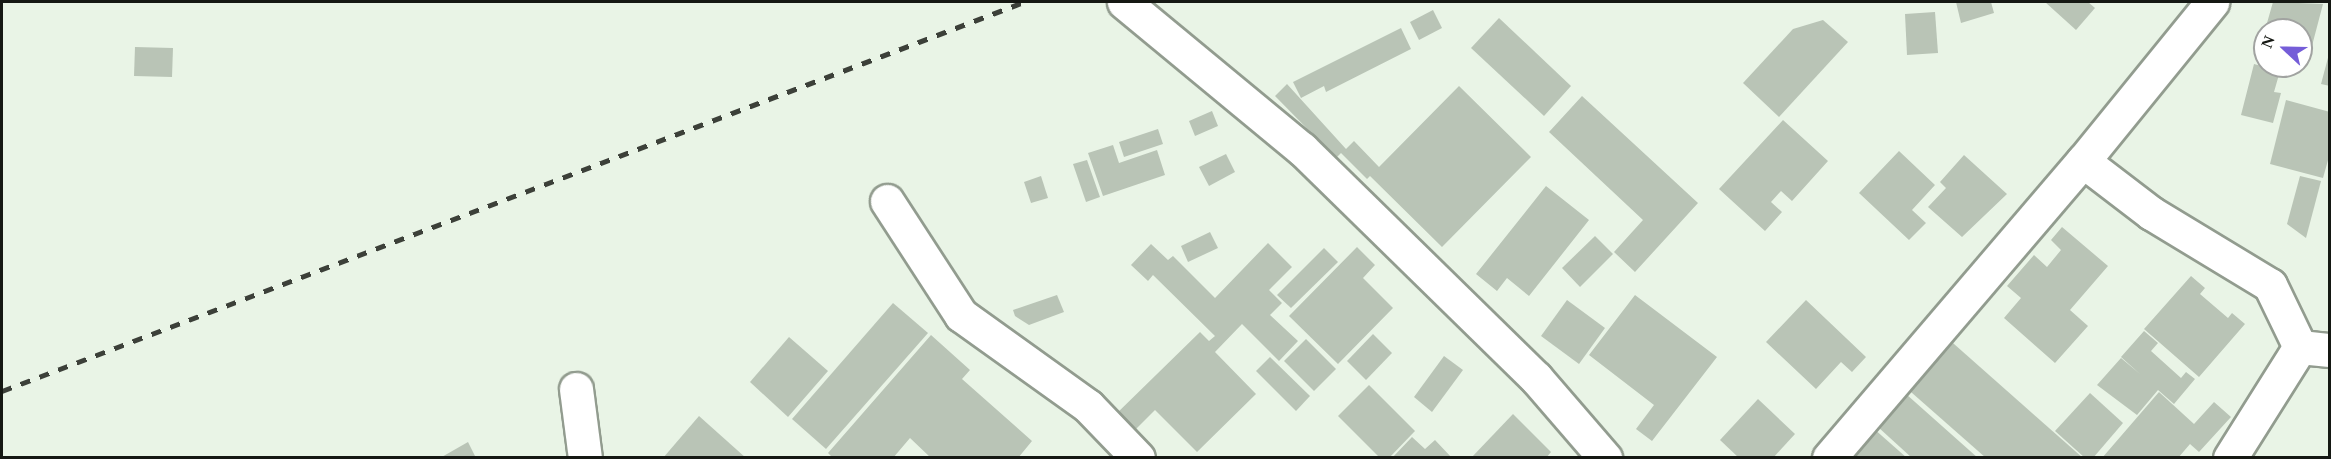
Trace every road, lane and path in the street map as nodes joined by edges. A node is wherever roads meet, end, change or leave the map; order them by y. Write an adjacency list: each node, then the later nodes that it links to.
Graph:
1 (1124, 2): 9 (street)
2 (2211, 2): 3 (street)
3 (2083, 161): 5 (street); 10 (street)
4 (887, 201): 8 (street)
5 (2315, 348): 11 (street)
6 (576, 389): 7 (street)
7 (585, 458)
8 (1138, 458)
9 (1605, 458)
10 (1829, 458)
11 (2230, 458)

